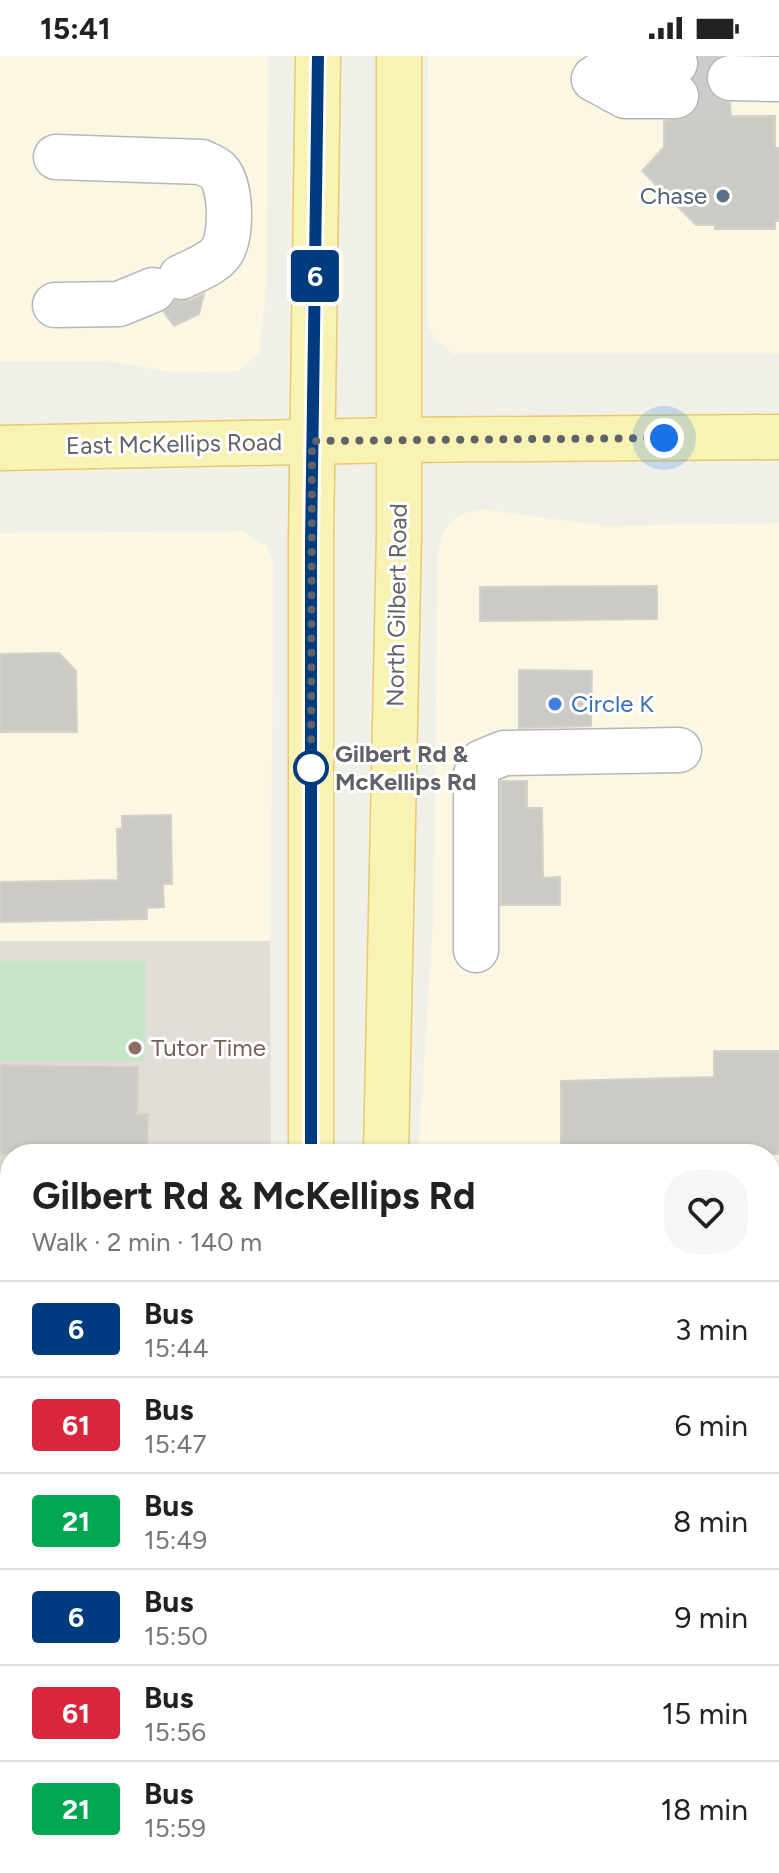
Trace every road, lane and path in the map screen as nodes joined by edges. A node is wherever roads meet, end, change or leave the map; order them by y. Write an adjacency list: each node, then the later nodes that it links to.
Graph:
1 (318, 56): 13 (main road)
2 (399, 56): 12 (main road, North Gilbert Road)
3 (779, 63): 5 (street)
4 (594, 79): 7 (street)
5 (730, 79): 6 (street); 8 (street)
6 (779, 79)
7 (675, 80)
8 (779, 96)
9 (56, 157): 10 (street)
10 (55, 305)
11 (779, 437): 12 (main road, East McKellips Road)
12 (398, 440): 13 (main road, East McKellips Road); 18 (main road, North Gilbert Road)
13 (312, 441): 14 (main road, East McKellips Road); 17 (main road)
14 (0, 448)
15 (679, 750): 16 (street)
16 (476, 950)
17 (311, 1144)
18 (386, 1144)

